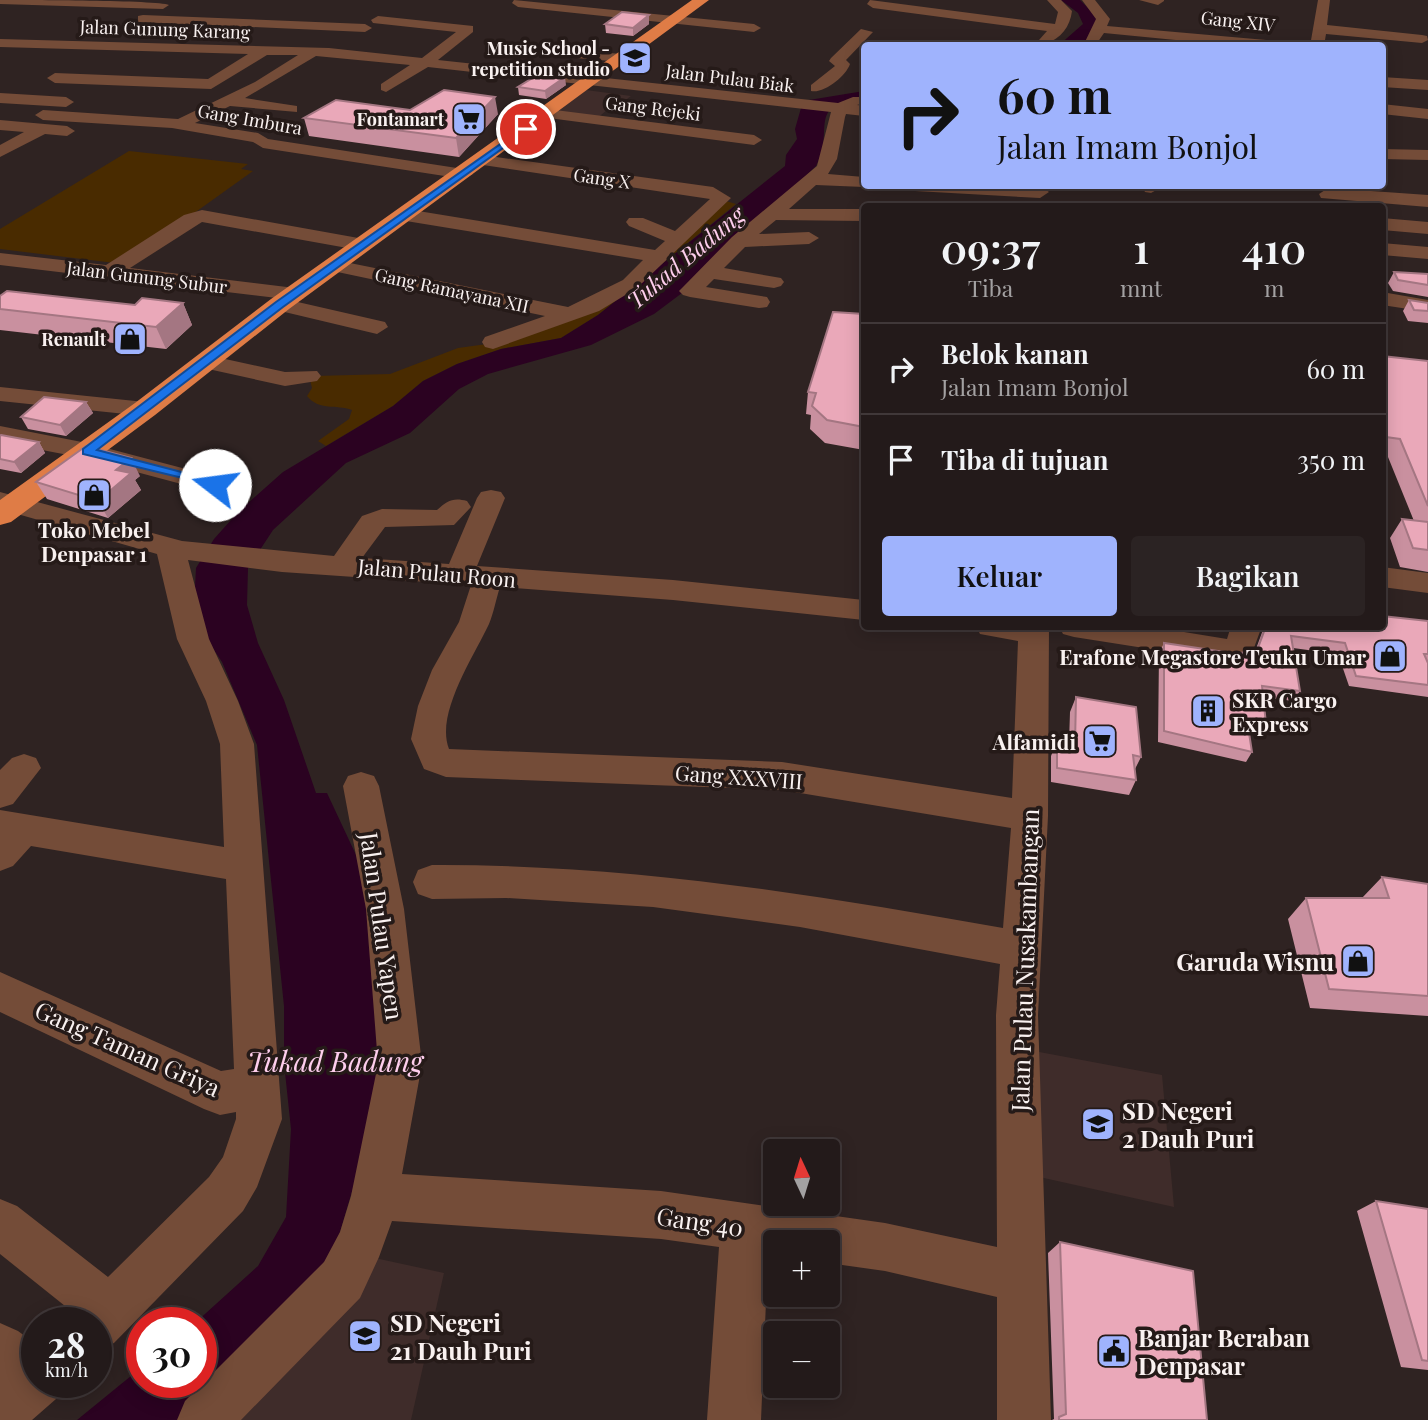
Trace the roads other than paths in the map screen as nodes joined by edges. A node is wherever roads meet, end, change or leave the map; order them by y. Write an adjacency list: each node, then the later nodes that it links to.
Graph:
1 (0, 0): 8 (street)
2 (629, 0): 22 (street)
3 (877, 0): 33 (street)
4 (1053, 0): 19 (street)
5 (1088, 0): 31 (street)
6 (1145, 0): 9 (street)
7 (1324, 0): 27 (street)
8 (19, 1): 11 (street)
9 (1158, 1)
10 (521, 2): 14 (street); 18 (street)
11 (167, 3): 26 (street)
12 (370, 6): 23 (street)
13 (988, 6): 15 (street)
14 (563, 8): 21 (street); 24 (street)
15 (1013, 8)
16 (1039, 9): 19 (street)
17 (1128, 9): 20 (street)
18 (501, 10)
19 (1065, 11): 33 (street)
20 (1168, 11)
21 (604, 12): 22 (street); 28 (street)
22 (682, 14): 30 (street); 35 (street); 48 (highway)
23 (378, 20): 29 (street); 50 (street)
24 (547, 21)
25 (975, 24): 33 (street)
26 (134, 25): 29 (street); 42 (street)
27 (1316, 26): 34 (street); 39 (street)
28 (583, 27)
29 (365, 28): 45 (street)
30 (754, 28)
31 (1100, 29): 37 (street); 38 (street, Gang XIV)
32 (866, 32): 57 (street)
33 (1057, 32): 36 (street)
34 (1426, 35)
35 (731, 41)
36 (1043, 42)
37 (1090, 42)
38 (1262, 42)
39 (1317, 42)
40 (0, 44): 41 (street, Jalan Gunung Karang)
41 (59, 45): 42 (street, Jalan Gunung Karang); 49 (street)
42 (103, 45): 44 (street, Jalan Gunung Karang)
43 (502, 48): 48 (street)
44 (207, 49): 47 (street, Jalan Gunung Karang); 54 (street)
45 (329, 52): 46 (street); 50 (street)
46 (310, 54): 47 (street); 62 (street, Gang Imbura)
47 (267, 57): 54 (street)
48 (622, 58): 52 (highway)
49 (32, 61)
50 (426, 62): 52 (street); 56 (street)
51 (55, 78): 54 (street)
52 (592, 82): 64 (street, Jalan Pulau Biak); 71 (highway)
53 (1386, 82): 55 (street)
54 (155, 83)
55 (1428, 85)
56 (386, 87)
57 (816, 88): 58 (street); 64 (street)
58 (855, 89): 67 (street)
59 (1386, 91): 60 (street)
60 (1428, 95)
61 (0, 99): 63 (street)
62 (229, 101): 66 (street); 69 (street, Gang Imbura)
63 (66, 102)
64 (792, 105): 67 (street, Jalan Pulau Biak)
65 (161, 109): 69 (street)
66 (291, 109)
67 (838, 109): 70 (street, Jalan Pulau Biak); 87 (street)
68 (1386, 109): 72 (street)
69 (208, 111): 75 (street, Gang Imbura)
70 (861, 111)
71 (547, 114): 79 (street, Gang Rejeki); 80 (highway)
72 (1428, 114)
73 (236, 119): 77 (street)
74 (43, 122): 75 (street); 76 (street); 78 (street); 82 (street)
75 (181, 124): 77 (street, Gang Imbura)
76 (0, 125)
77 (214, 132): 86 (street, Gang Imbura)
78 (121, 136)
79 (754, 140)
80 (508, 142): 81 (street); 85 (highway)
81 (534, 146)
82 (0, 152)
83 (1386, 154): 84 (street)
84 (1428, 155)
85 (482, 160): 86 (highway); 104 (street, Gang X)
86 (464, 174): 97 (highway)
87 (813, 179): 90 (street); 96 (street)
88 (1386, 180): 89 (street)
89 (1428, 182)
90 (861, 183)
91 (957, 189): 92 (street)
92 (1040, 195)
93 (1328, 195): 94 (street)
94 (1428, 201)
95 (231, 203): 99 (street)
96 (769, 214): 98 (street); 105 (street)
97 (406, 215): 106 (highway); 109 (street)
98 (861, 215)
99 (217, 219): 106 (street); 113 (street)
100 (636, 222): 104 (street)
101 (1386, 224): 102 (street)
102 (1428, 228)
103 (809, 238): 105 (street)
104 (678, 239): 109 (street)
105 (739, 241): 112 (street)
106 (364, 246): 111 (highway)
107 (1386, 249): 108 (street)
108 (1428, 253)
109 (660, 257): 119 (street)
110 (0, 259): 113 (street, Jalan Gunung Subur)
111 (335, 266): 115 (highway); 119 (street, Gang Ramayana XII)
112 (710, 271): 114 (street); 117 (street)
113 (110, 272): 115 (street, Jalan Gunung Subur)
114 (774, 282)
115 (287, 299): 122 (street); 124 (highway)
116 (1386, 299): 118 (street)
117 (759, 302)
118 (1428, 306)
119 (569, 314): 123 (street)
120 (1386, 320): 121 (street)
121 (1428, 324)
122 (377, 327)
123 (493, 342)
124 (206, 362): 125 (street); 127 (highway)
125 (309, 376)
126 (0, 394): 127 (street)
127 (145, 410): 129 (highway)
128 (0, 434): 129 (street)
129 (87, 451): 130 (street); 132 (highway)
130 (215, 485)
131 (491, 498): 136 (street)
132 (5, 506): 134 (street, Jalan Pulau Roon)
133 (457, 507): 135 (street)
134 (176, 548): 135 (street, Jalan Pulau Roon); 148 (street)
135 (344, 565): 136 (street, Jalan Pulau Roon)
136 (474, 575): 139 (street, Jalan Pulau Roon); 146 (street, Gang XXXVIII)
137 (1386, 578): 138 (street)
138 (1428, 583)
139 (861, 610)
140 (1047, 630): 146 (street, Jalan Pulau Nusakambangan)
141 (1055, 630): 142 (street)
142 (1246, 630)
143 (24, 768): 145 (street)
144 (361, 786): 153 (street, Jalan Pulau Yapen)
145 (0, 794)
146 (1030, 816): 150 (street, Jalan Pulau Nusakambangan)
147 (7, 836): 148 (street)
148 (244, 861): 152 (street)
149 (432, 882): 150 (street)
150 (1019, 950): 156 (street, Jalan Pulau Nusakambangan)
151 (0, 990): 152 (street, Gang Taman Griya)
152 (257, 1087): 158 (street)
153 (375, 1196): 155 (street, Gang 40); 163 (street, Jalan Pulau Yapen)
154 (0, 1223): 157 (street)
155 (745, 1227): 156 (street, Gang 40); 164 (street)
156 (1020, 1277): 165 (street, Jalan Pulau Nusakambangan)
157 (92, 1307)
158 (112, 1310)
159 (0, 1349): 160 (street)
160 (21, 1367)
161 (21, 1394): 162 (street)
162 (0, 1413)
163 (204, 1420)
164 (734, 1420)
165 (1024, 1420)

